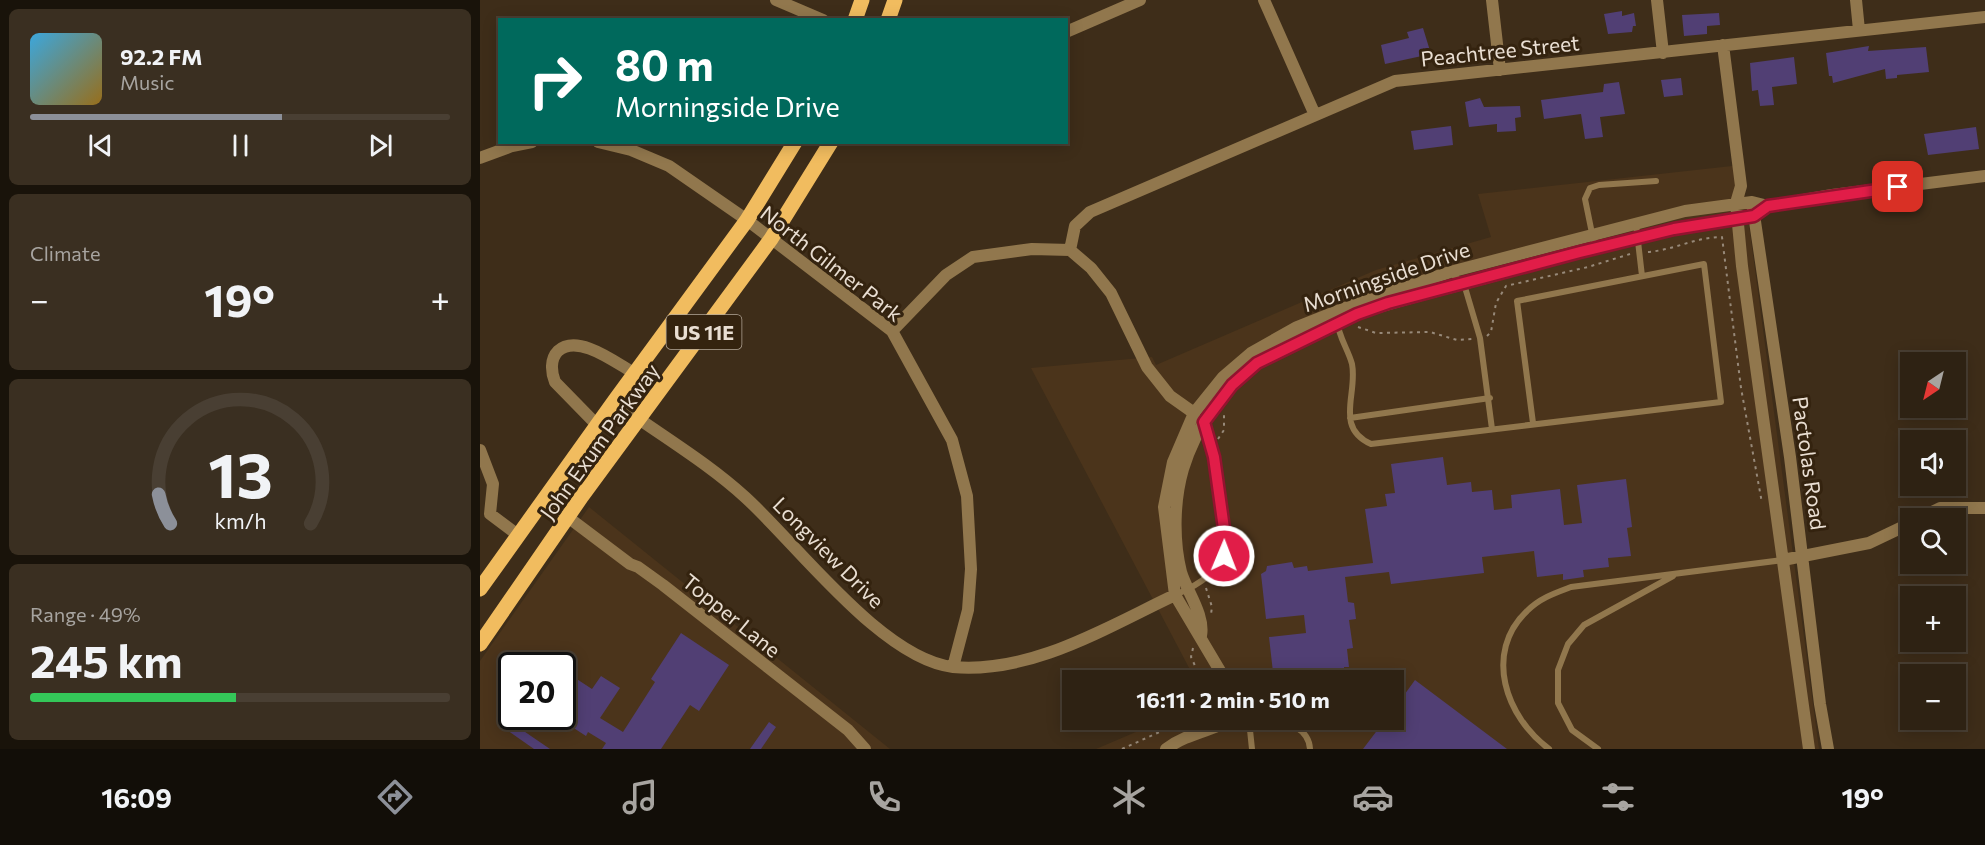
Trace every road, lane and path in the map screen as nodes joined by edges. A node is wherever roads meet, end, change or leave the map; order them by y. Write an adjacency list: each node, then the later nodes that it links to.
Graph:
1 (776, 0): 10 (street)
2 (862, 0): 11 (main road)
3 (895, 0): 12 (main road)
4 (1140, 0): 14 (street)
5 (1264, 0): 18 (street)
6 (1492, 0): 17 (street)
7 (1657, 0): 16 (street)
8 (1856, 0): 13 (street)
9 (1985, 17): 13 (street, Peachtree Street)
10 (818, 18)
11 (856, 18)
12 (889, 18)
13 (1859, 30): 15 (street, Peachtree Street)
14 (1068, 31)
15 (1723, 45): 16 (street, Peachtree Street); 26 (street, Pactolas Road)
16 (1663, 53): 17 (street, Peachtree Street)
17 (1500, 70): 18 (street, Peachtree Street)
18 (1315, 115): 37 (street, Peachtree Street)
19 (522, 144): 23 (street)
20 (606, 144): 32 (street, North Gilmer Park)
21 (794, 144): 32 (main road, John Exum Parkway / US 11E)
22 (830, 144): 35 (main road, John Exum Parkway / US 11E)
23 (480, 158)
24 (1985, 176): 29 (street, Morningside Drive)
25 (1656, 181): 36 (lane)
26 (1742, 186): 27 (street, Pactolas Road); 28 (street, Pactolas Road)
27 (1752, 202): 28 (street, Morningside Drive); 29 (street, Morningside Drive); 30 (street, Pactolas Road)
28 (1736, 203): 31 (street, Pactolas Road); 33 (street, Morningside Drive)
29 (1768, 206): 30 (street, Morningside Drive)
30 (1754, 216): 31 (street, Morningside Drive); 41 (street, Pactolas Road)
31 (1737, 218): 34 (street, Morningside Drive); 42 (street, Pactolas Road)
32 (747, 220): 35 (street, North Gilmer Park); 45 (main road, John Exum Parkway / US 11E)
33 (1636, 224): 34 (lane); 36 (street, Morningside Drive)
34 (1638, 238): 36 (street, Morningside Drive); 39 (lane)
35 (771, 239): 44 (street, North Gilmer Park); 50 (main road, John Exum Parkway / US 11E)
36 (1593, 242): 38 (street, Morningside Drive); 40 (street, Morningside Drive)
37 (1070, 250): 44 (street); 48 (street)
38 (1450, 272): 40 (lane); 43 (street, Morningside Drive)
39 (1642, 276): 51 (lane); 51 (lane)
40 (1464, 284): 43 (street, Morningside Drive); 46 (lane)
41 (1767, 293): 42 (lane); 61 (street, Pactolas Road)
42 (1746, 296): 62 (street, Pactolas Road)
43 (1336, 317): 48 (street, Morningside Drive); 49 (lane)
44 (892, 331): 67 (street, North Gilmer Park)
45 (634, 374): 47 (main road, John Exum Parkway / US 11E); 52 (street)
46 (1490, 398): 49 (lane); 53 (lane)
47 (615, 400): 50 (lane); 52 (main road, John Exum Parkway / US 11E)
48 (1199, 417): 65 (street, Morningside Drive); 65 (lane)
49 (1350, 418): 53 (lane)
50 (639, 419): 58 (main road, John Exum Parkway / US 11E); 67 (street, Longview Drive)
51 (1533, 423): 53 (lane)
52 (598, 426): 55 (main road, John Exum Parkway / US 11E)
53 (1492, 429)
54 (480, 450): 60 (street)
55 (541, 505): 58 (lane); 60 (main road, John Exum Parkway / US 11E)
56 (1966, 508): 57 (street)
57 (1985, 508)
58 (570, 518): 66 (main road, John Exum Parkway / US 11E); 73 (street, Topper Lane)
59 (1900, 528): 61 (street)
60 (518, 536): 64 (main road, John Exum Parkway / US 11E)
61 (1802, 555): 62 (street); 81 (street, Pactolas Road)
62 (1783, 560): 63 (lane); 80 (street, Pactolas Road)
63 (1676, 574): 78 (lane); 79 (lane)
64 (480, 589)
65 (1181, 592): 67 (street, Longview Drive); 68 (street)
66 (480, 644)
67 (953, 667)
68 (1220, 670)
69 (1164, 730): 74 (path)
70 (1209, 730): 75 (street)
71 (1250, 730): 76 (lane)
72 (1300, 730): 77 (lane)
73 (865, 749)
74 (1122, 749)
75 (1166, 749)
76 (1252, 749)
77 (1310, 749)
78 (1550, 749)
79 (1598, 749)
80 (1809, 749)
81 (1828, 749)

